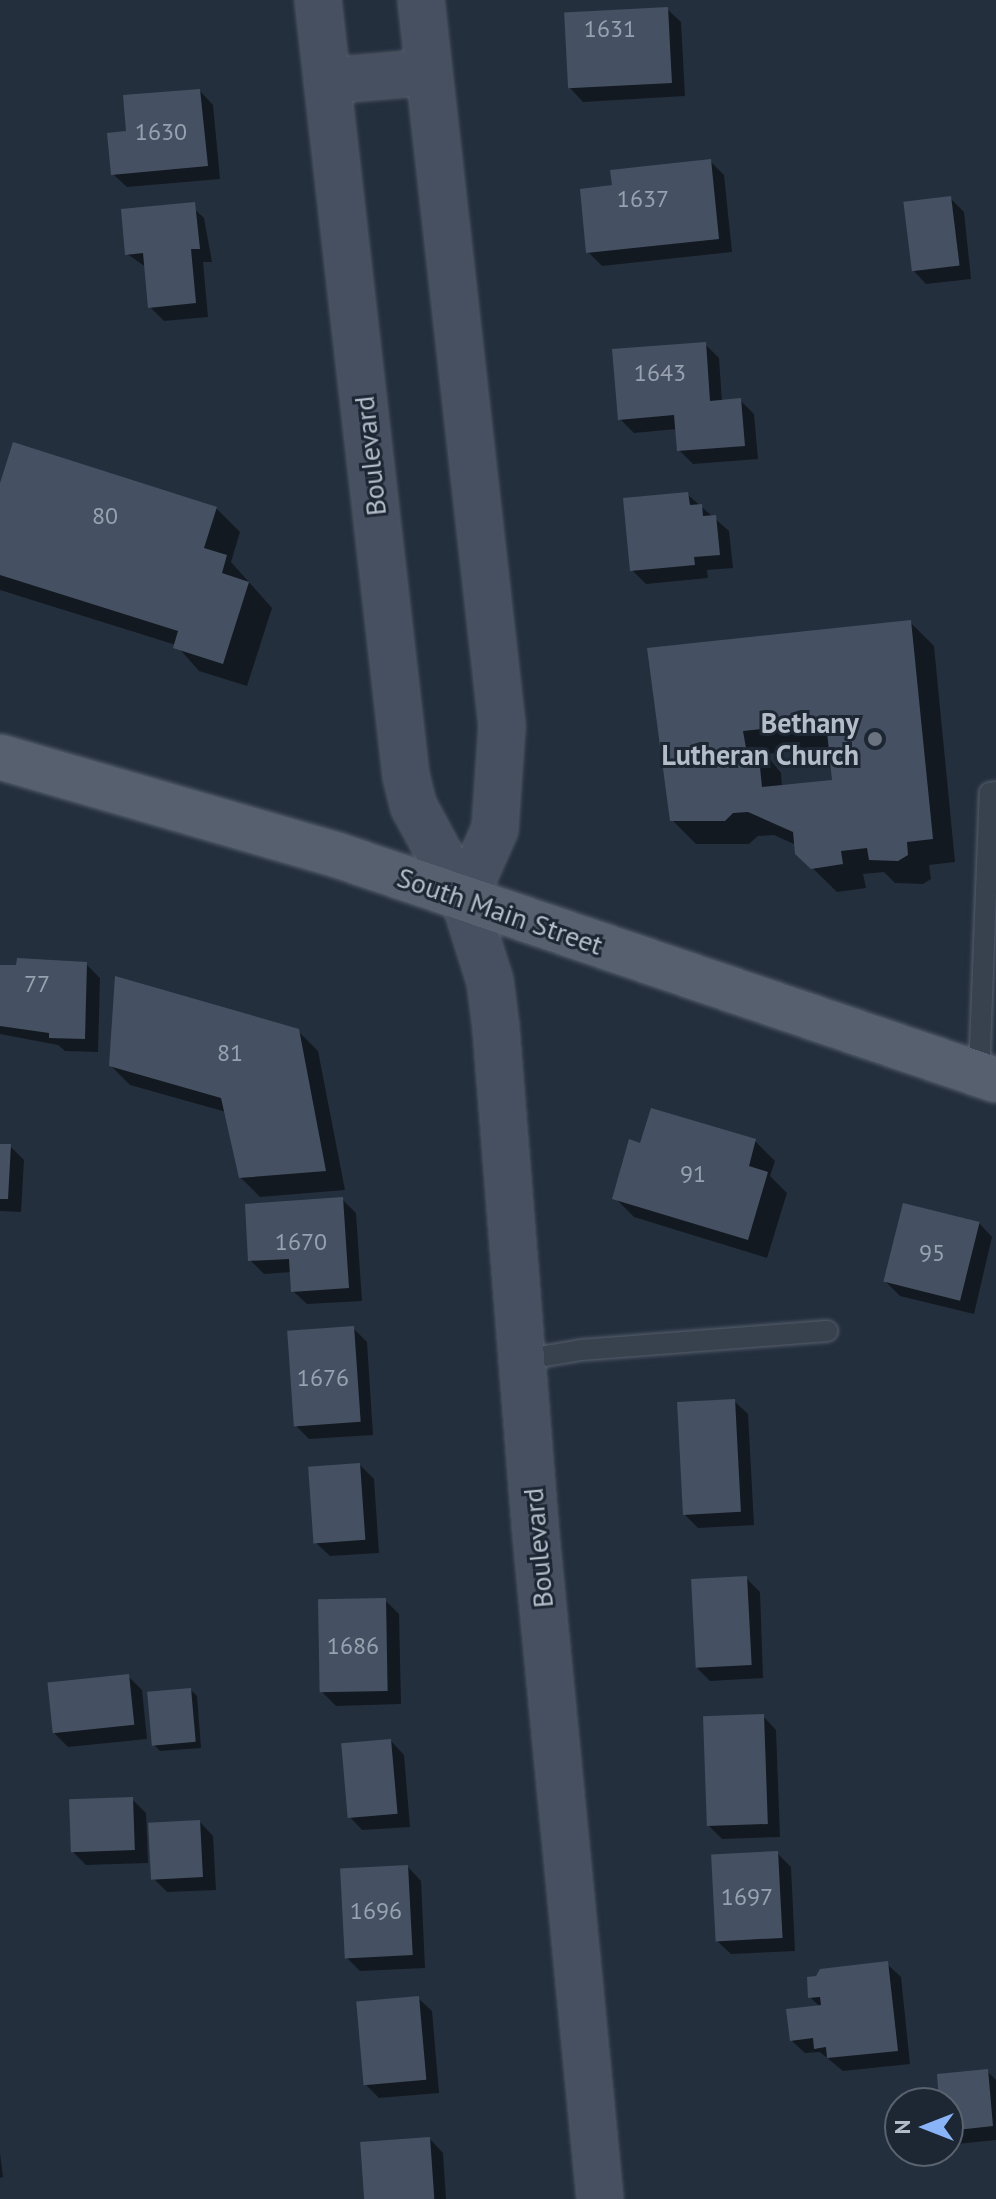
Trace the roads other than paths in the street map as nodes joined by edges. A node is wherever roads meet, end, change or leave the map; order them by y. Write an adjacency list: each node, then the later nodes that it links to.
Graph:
1 (318, 0): 4 (main road, Boulevard)
2 (421, 0): 3 (main road)
3 (429, 72): 4 (main road); 7 (main road)
4 (327, 81): 7 (main road, Boulevard)
5 (0, 757): 7 (main road, South Main Street)
6 (996, 792): 8 (lane)
7 (464, 899): 8 (main road, South Main Street); 10 (main road, Boulevard)
8 (987, 1077)
9 (827, 1331): 10 (lane)
10 (522, 1360): 11 (main road, Boulevard)
11 (600, 2199)

